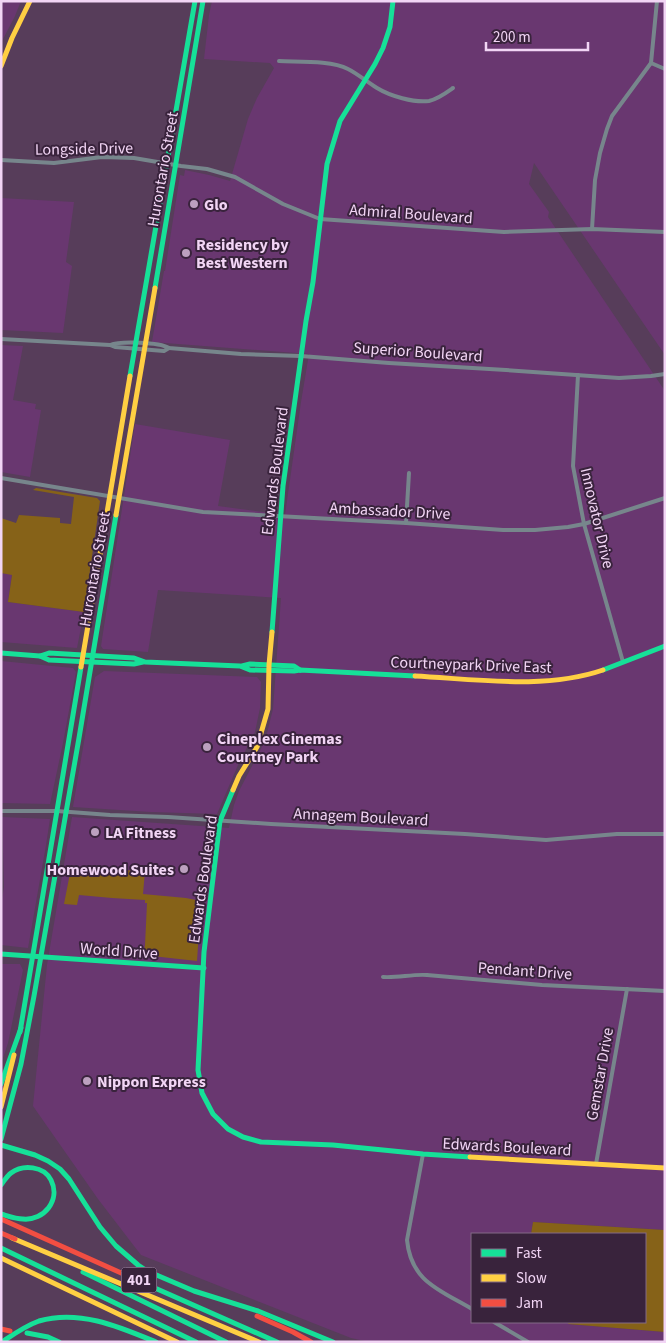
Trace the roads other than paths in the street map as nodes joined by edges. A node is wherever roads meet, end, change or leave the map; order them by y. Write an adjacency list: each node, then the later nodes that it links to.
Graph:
1 (30, 1): 8 (main road)
2 (195, 1): 13 (main road, Hurontario Street)
3 (204, 1): 14 (main road, Hurontario Street)
4 (393, 1): 10 (main road, Edwards Boulevard)
5 (657, 1): 7 (street)
6 (279, 61): 10 (street)
7 (651, 63): 9 (street); 16 (street)
8 (1, 66)
9 (665, 69)
10 (365, 80): 11 (street); 15 (main road, Edwards Boulevard)
11 (453, 88)
12 (1, 160): 13 (street, Longside Drive)
13 (167, 163): 14 (street, Admiral Boulevard); 19 (main road, Hurontario Street)
14 (176, 164): 15 (street, Admiral Boulevard); 20 (main road, Hurontario Street)
15 (320, 219): 16 (street, Admiral Boulevard); 21 (main road, Edwards Boulevard)
16 (592, 229): 17 (street, Admiral Boulevard)
17 (665, 232)
18 (1, 339): 19 (street, Superior Boulevard)
19 (135, 346): 20 (street, Superior Boulevard); 26 (main road, Hurontario Street)
20 (145, 347): 21 (street, Superior Boulevard); 27 (main road, Hurontario Street)
21 (301, 356): 23 (street, Superior Boulevard); 29 (main road, Edwards Boulevard)
22 (665, 374): 23 (street, Superior Boulevard)
23 (578, 375): 31 (street, Innovator Drive)
24 (409, 473): 30 (street)
25 (1, 478): 26 (street, Ambassador Drive)
26 (110, 496): 27 (street, Ambassador Drive); 34 (main road, Hurontario Street)
27 (119, 498): 29 (street, Ambassador Drive); 35 (main road, Hurontario Street)
28 (665, 498): 31 (street, Ambassador Drive)
29 (280, 517): 30 (street, Ambassador Drive); 41 (main road, Edwards Boulevard)
30 (406, 523): 31 (street, Ambassador Drive)
31 (584, 524): 40 (street, Innovator Drive)
32 (665, 646): 40 (main road, Courtneypark Drive East)
33 (1, 653): 36 (main road)
34 (83, 655): 35 (main road, Courtneypark Drive East); 36 (main road, Courtneypark Drive East); 37 (main road, Hurontario Street)
35 (92, 655): 38 (main road, Hurontario Street); 39 (main road, Courtneypark Drive East)
36 (40, 656): 37 (main road, Courtneypark Drive East)
37 (82, 661): 38 (main road, Courtneypark Drive East); 43 (main road, Hurontario Street)
38 (91, 662): 39 (main road, Courtneypark Drive East); 44 (main road, Hurontario Street)
39 (144, 662): 41 (main road, Courtneypark Drive East)
40 (623, 662): 41 (main road, Courtneypark Drive East)
41 (269, 668): 45 (main road, Edwards Boulevard)
42 (1, 811): 43 (street, Annagem Boulevard)
43 (57, 812): 44 (street, Annagem Boulevard); 48 (main road, Hurontario Street)
44 (66, 812): 45 (street, Annagem Boulevard); 49 (main road, Hurontario Street)
45 (220, 821): 46 (street, Annagem Boulevard); 50 (main road, Edwards Boulevard)
46 (665, 834)
47 (1, 954): 48 (main road, World Drive)
48 (33, 956): 49 (main road, World Drive); 54 (main road, Hurontario Street)
49 (40, 956): 50 (main road, World Drive); 57 (main road, Hurontario Street)
50 (204, 968): 59 (main road, Edwards Boulevard)
51 (383, 977): 52 (street, Pendant Drive)
52 (627, 989): 53 (street, Pendant Drive); 60 (street, Gemstar Drive)
53 (665, 991)
54 (21, 1028): 55 (main road); 56 (main road, Hurontario Street)
55 (1, 1084)
56 (1, 1107)
57 (1, 1139)
58 (1, 1145): 69 (main road)
59 (423, 1154): 60 (main road, Edwards Boulevard); 70 (street)
60 (596, 1164): 61 (main road, Edwards Boulevard)
61 (665, 1168)
62 (1, 1185): 63 (main road)
63 (1, 1214)
64 (1, 1219): 82 (main road, 401)
65 (1, 1233): 66 (main road, 401)
66 (12, 1238): 80 (main road, 401); 81 (main road)
67 (1, 1248): 79 (main road, 401)
68 (2, 1259): 78 (main road, 401)
69 (225, 1301): 83 (main road); 84 (main road)
70 (471, 1308)
71 (496, 1323): 85 (street)
72 (1, 1329): 73 (main road)
73 (10, 1330)
74 (26, 1333): 76 (main road)
75 (2, 1342): 77 (main road)
76 (59, 1342)
77 (156, 1342)
78 (177, 1342)
79 (196, 1342)
80 (226, 1342)
81 (259, 1342)
82 (276, 1342)
83 (310, 1342)
84 (333, 1342)
85 (528, 1342)

